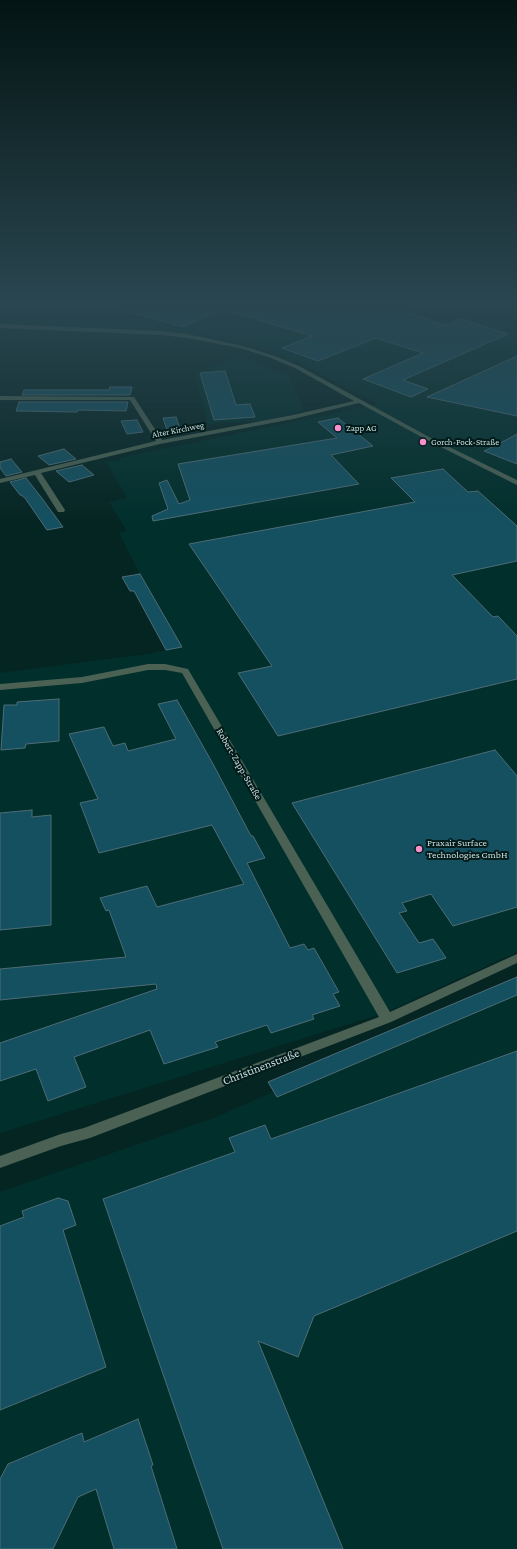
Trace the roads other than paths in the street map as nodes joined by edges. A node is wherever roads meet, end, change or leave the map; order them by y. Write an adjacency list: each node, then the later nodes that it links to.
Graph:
1 (316, 377): 3 (street)
2 (0, 398): 4 (street)
3 (360, 401): 4 (street, Alter Kirchweg); 7 (street)
4 (160, 442): 5 (street, Alter Kirchweg)
5 (37, 472): 6 (street, Alter Kirchweg); 8 (street)
6 (0, 481)
7 (517, 483)
8 (61, 510)
9 (0, 687): 11 (street, Robert-Zapp-Straße)
10 (517, 958): 11 (street, Christinenstraße)
11 (387, 1019): 12 (street, Christinenstraße)
12 (0, 1162)

